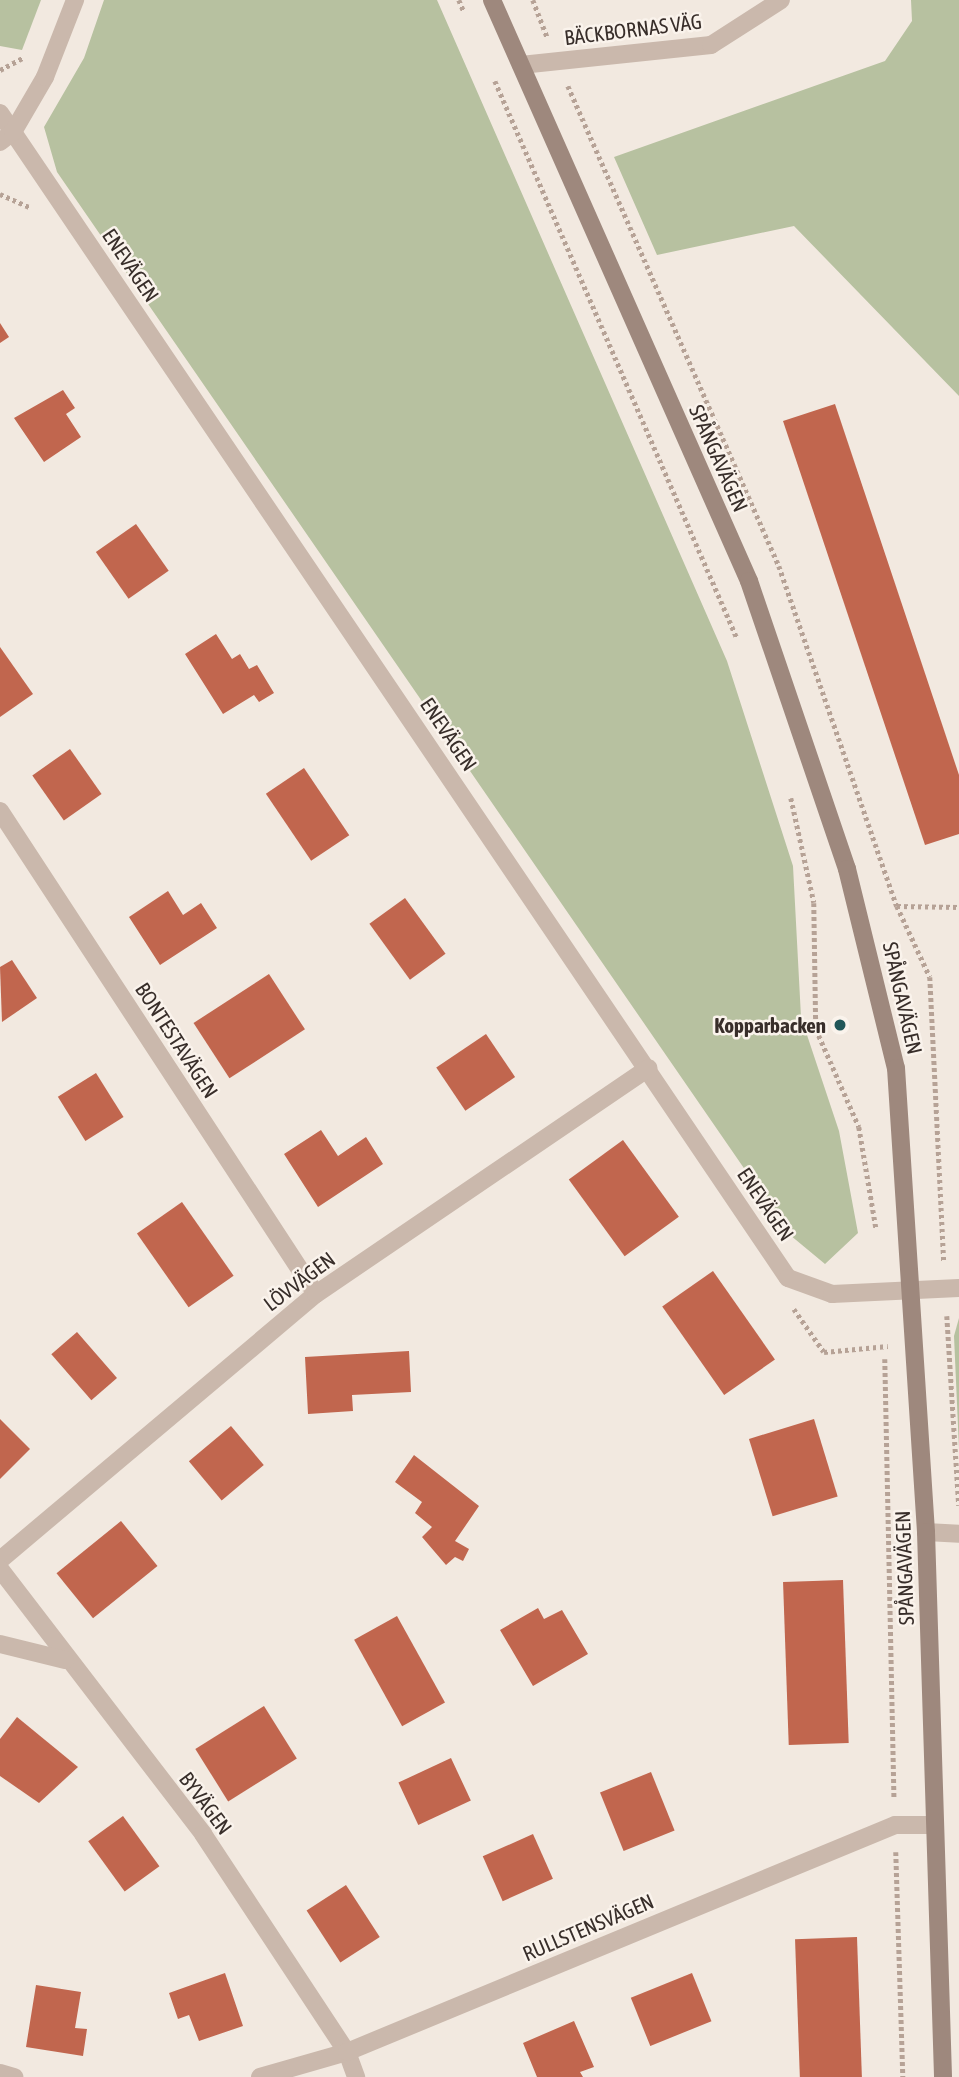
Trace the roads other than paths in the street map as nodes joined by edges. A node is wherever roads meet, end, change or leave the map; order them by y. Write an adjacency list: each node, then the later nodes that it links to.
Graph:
1 (75, 0): 6 (street)
2 (492, 0): 4 (street, SPÅNGAVÄGEN)
3 (781, 0): 4 (street, BÄCKBORNAS VÄG)
4 (521, 65): 10 (street, SPÅNGAVÄGEN)
5 (0, 113): 6 (street, ENEVÄGEN)
6 (7, 137): 8 (street, ENEVÄGEN)
7 (0, 811): 11 (street, BONTESTAVÄGEN)
8 (648, 1068): 10 (street, ENEVÄGEN); 11 (street, LÖVVÄGEN)
9 (959, 1289): 10 (street)
10 (911, 1292): 12 (street, SPÅNGAVÄGEN)
11 (316, 1294): 14 (street, LÖVVÄGEN)
12 (926, 1532): 13 (street); 18 (street, SPÅNGAVÄGEN)
13 (959, 1534)
14 (0, 1560)
15 (0, 1569): 17 (street, BYVÄGEN)
16 (0, 1644): 17 (street)
17 (65, 1660): 19 (street, BYVÄGEN)
18 (933, 1825): 19 (street, RULLSTENSVÄGEN); 24 (street, SPÅNGAVÄGEN)
19 (347, 2052): 22 (street, RULLSTENSVÄGEN); 23 (street, BYVÄGEN)
20 (0, 2073): 21 (street)
21 (14, 2077)
22 (260, 2077)
23 (356, 2077)
24 (943, 2077)

